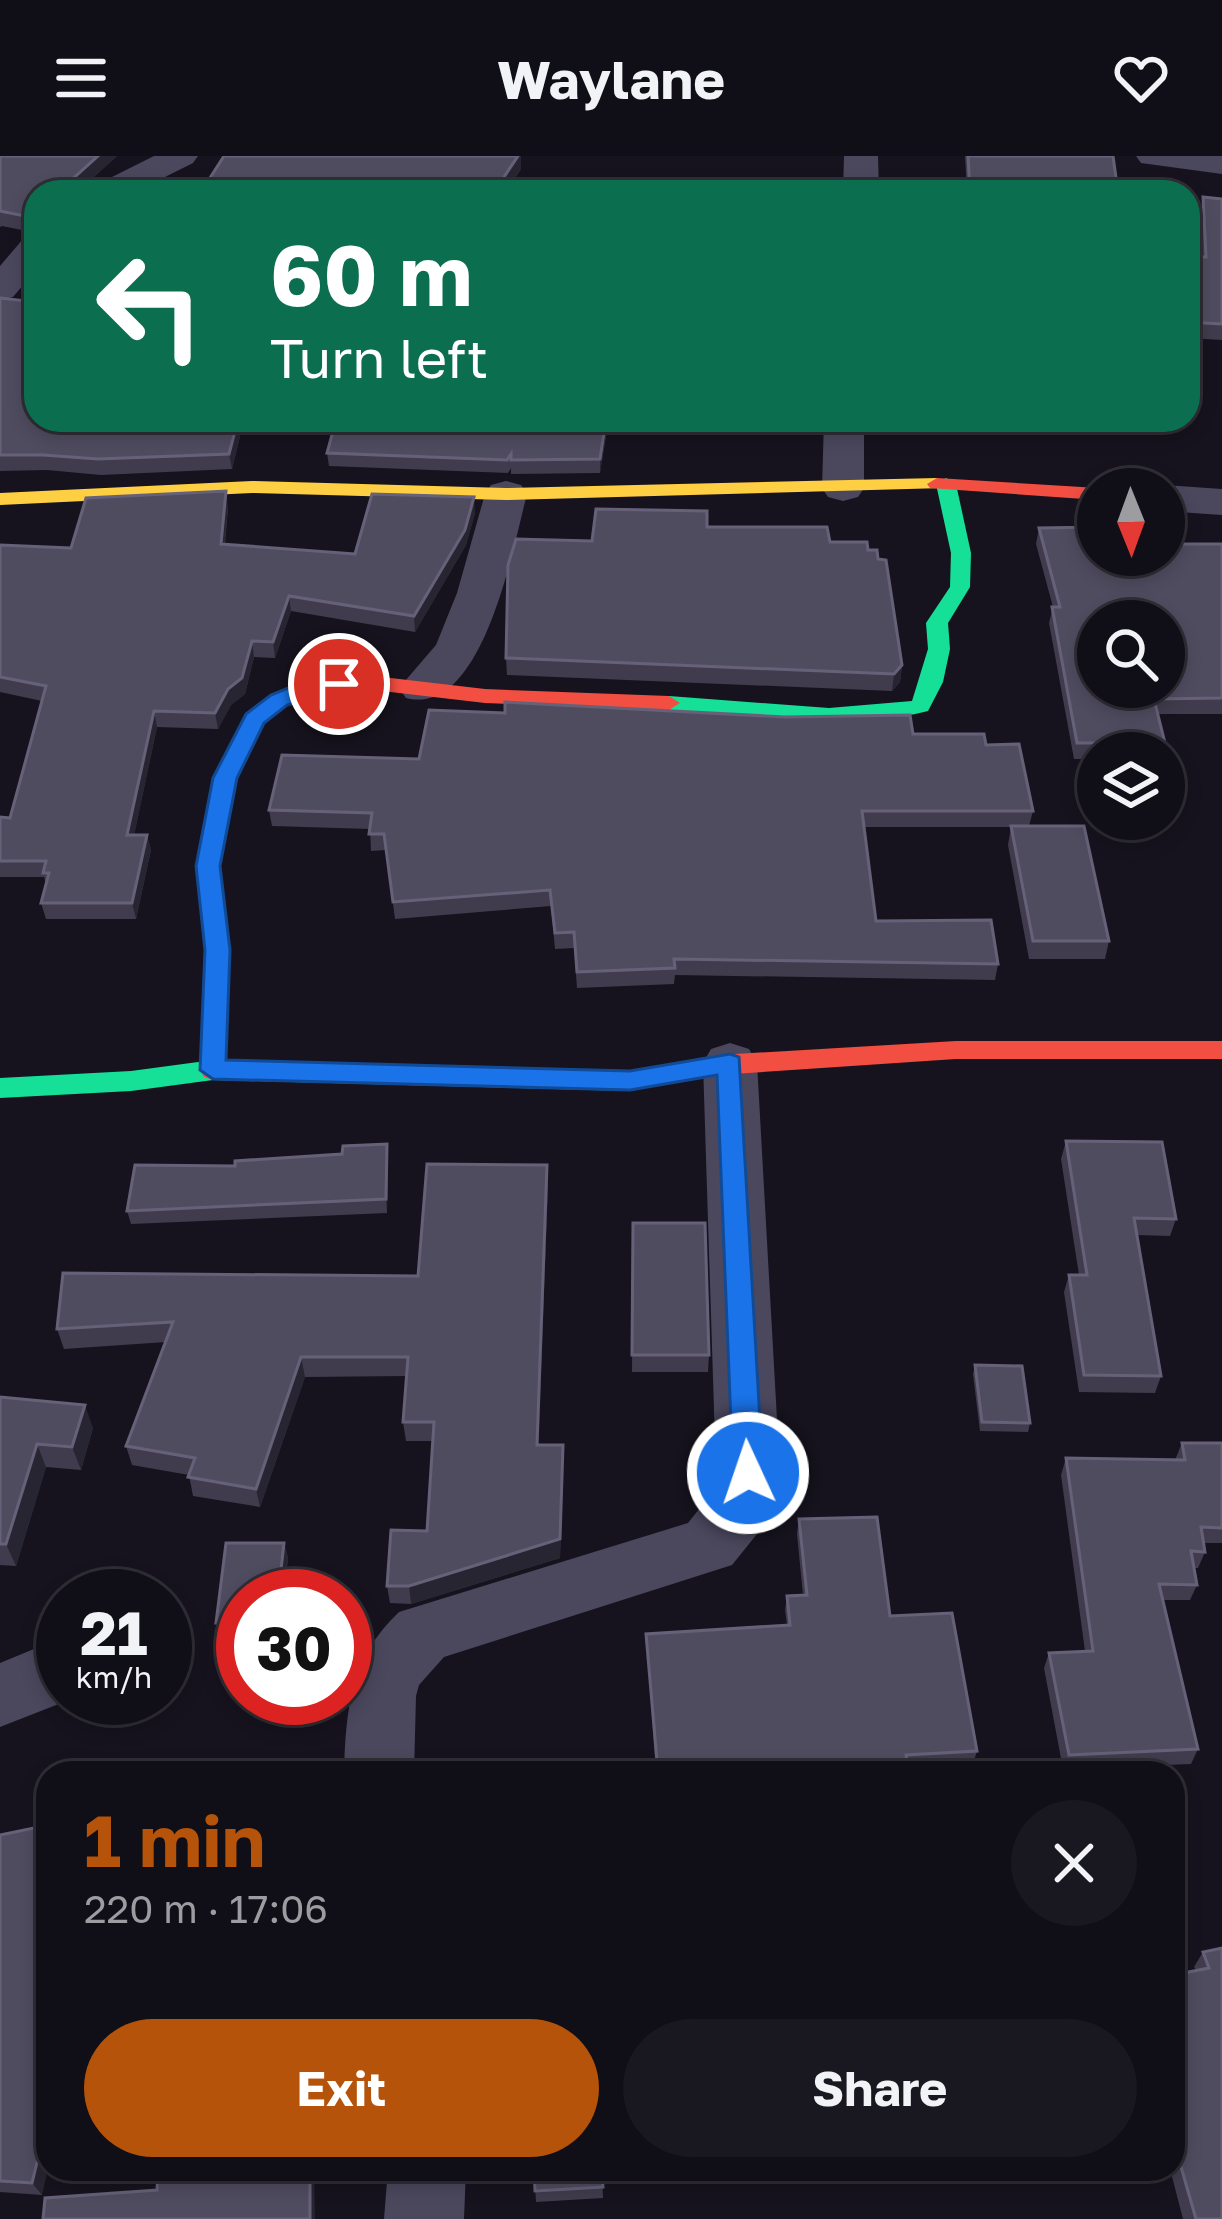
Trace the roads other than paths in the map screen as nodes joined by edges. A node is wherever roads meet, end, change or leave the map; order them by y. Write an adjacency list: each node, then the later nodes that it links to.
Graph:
1 (181, 156): 4 (street)
2 (1153, 156): 3 (street)
3 (1222, 164)
4 (132, 180)
5 (24, 261): 6 (street)
6 (0, 289)
7 (844, 432): 9 (street)
8 (946, 484): 9 (street); 10 (street); 15 (street)
9 (843, 488): 11 (street)
10 (1077, 493)
11 (506, 494): 12 (street); 15 (street)
12 (0, 499)
13 (1185, 499): 14 (street)
14 (1222, 502)
15 (422, 688): 18 (street)
16 (1222, 1050): 17 (street)
17 (730, 1064): 18 (street); 22 (street)
18 (213, 1070): 19 (street)
19 (0, 1088)
20 (36, 1684): 21 (street)
21 (0, 1695)
22 (380, 1761)
23 (426, 2181): 24 (street)
24 (424, 2219)

